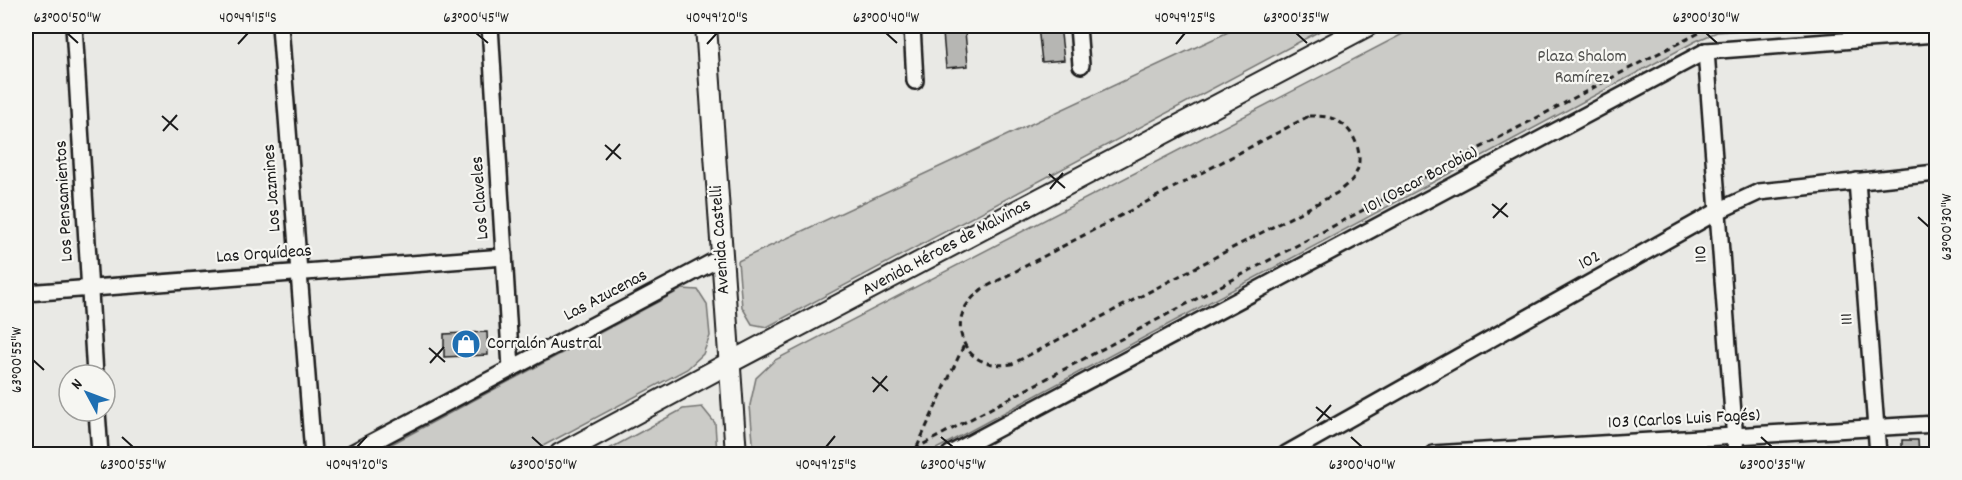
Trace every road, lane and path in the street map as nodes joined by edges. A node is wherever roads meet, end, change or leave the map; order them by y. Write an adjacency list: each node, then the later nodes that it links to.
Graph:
1 (74, 26): 19 (street, Los Pensamientos)
2 (280, 26): 18 (street, Los Jazmines)
3 (490, 26): 17 (street, Los Claveles)
4 (706, 26): 16 (main road, Avenida Castelli)
5 (912, 26): 12 (street)
6 (1078, 26): 11 (street)
7 (1367, 26): 23 (main road, Avenida Héroes de Malvinas)
8 (1713, 26): 29 (path)
9 (1936, 33): 10 (street, 101 (Oscar Borobia))
10 (1706, 51): 15 (street, 110); 36 (street, 101 (Oscar Borobia))
11 (1081, 65)
12 (915, 81)
13 (1936, 173): 14 (street, 102)
14 (1857, 181): 15 (street, 102); 27 (street, 111)
15 (1718, 211): 28 (street, 110); 37 (street, 102)
16 (722, 256): 23 (main road, Avenida Castelli); 24 (street, Las Azucenas)
17 (504, 257): 18 (street, Las Orquídeas); 24 (street, Los Claveles)
18 (299, 272): 19 (street, Las Orquídeas); 31 (street, Los Jazmines)
19 (90, 288): 20 (street, Las Orquídeas); 22 (street, Los Pensamientos)
20 (26, 293)
21 (964, 345): 21 (path); 29 (path)
22 (94, 363)
23 (729, 363): 33 (main road, Avenida Héroes de Malvinas); 34 (main road, Avenida Castelli)
24 (511, 368): 32 (street, Las Azucenas)
25 (99, 423): 30 (street)
26 (1936, 424): 27 (street, 103 (Carlos Luis Fagés))
27 (1876, 429): 28 (street, 103 (Carlos Luis Fagés)); 40 (street, 111)
28 (1735, 437): 38 (street, 103 (Carlos Luis Fagés)); 39 (street, 110)
29 (917, 448): 35 (path)
30 (100, 454)
31 (313, 454)
32 (350, 454)
33 (560, 454)
34 (736, 454)
35 (905, 454)
36 (950, 454)
37 (1286, 454)
38 (1433, 454)
39 (1736, 454)
40 (1878, 454)

